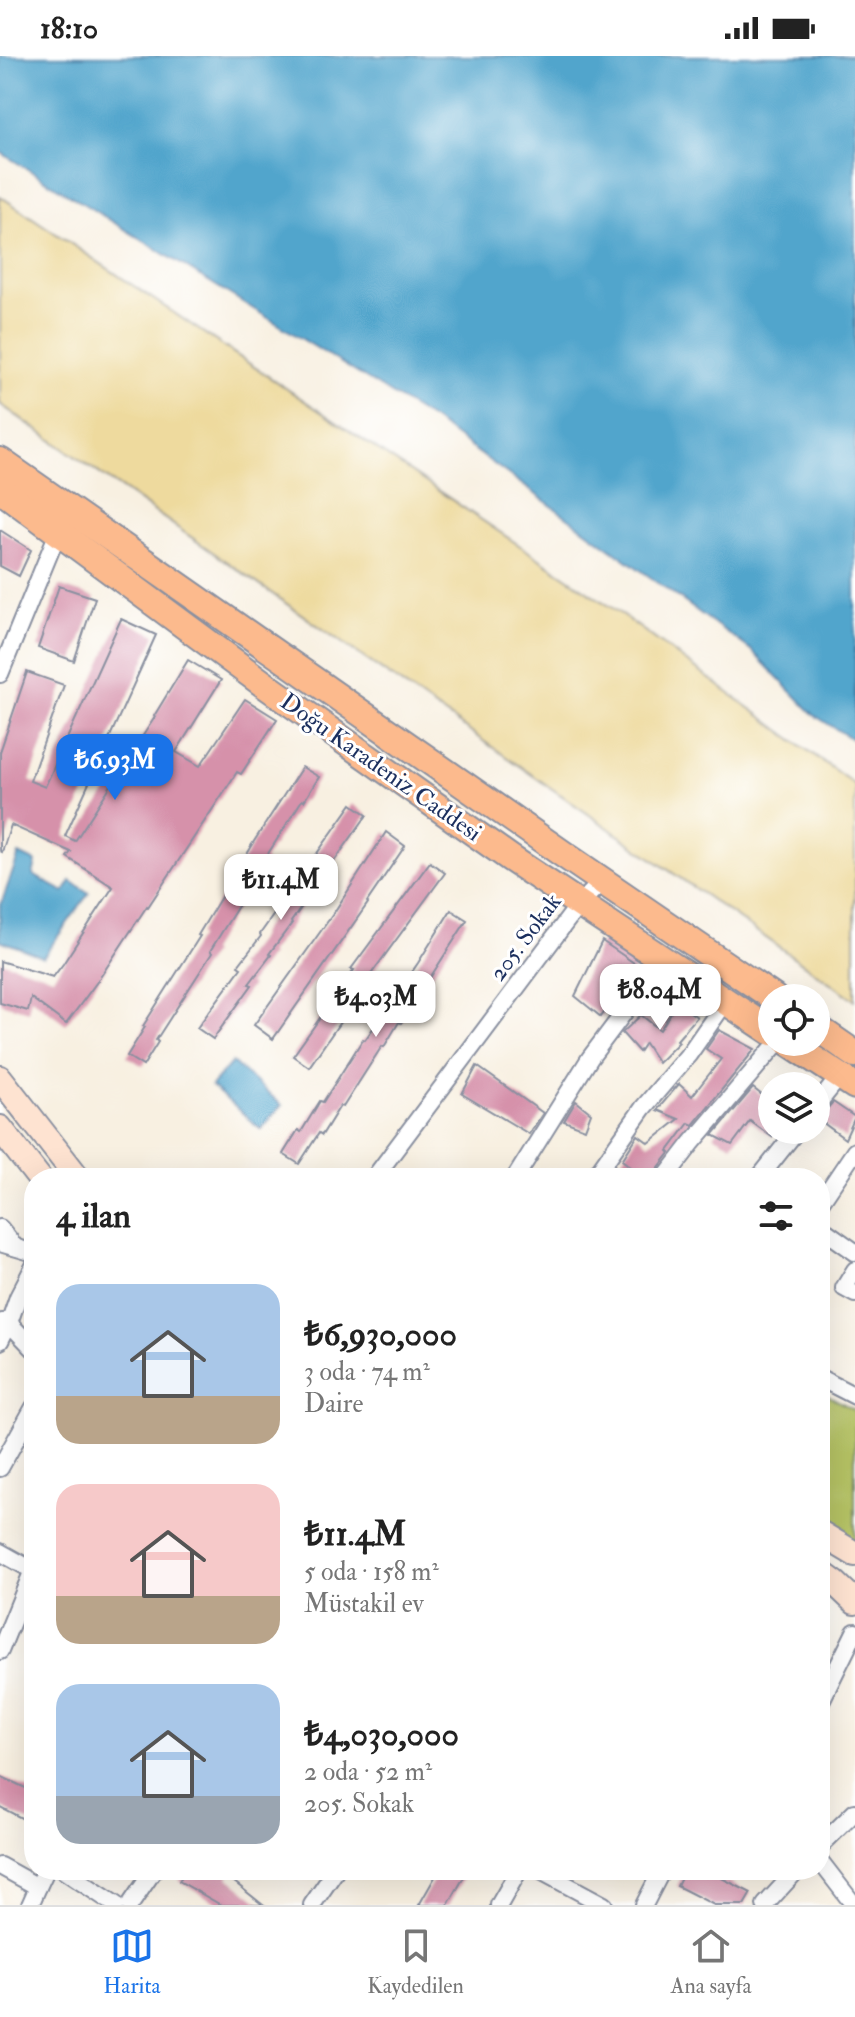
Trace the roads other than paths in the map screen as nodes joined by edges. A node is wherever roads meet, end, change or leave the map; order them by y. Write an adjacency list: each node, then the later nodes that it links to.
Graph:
1 (0, 461): 3 (main road, Doğu Karadeniz Caddesi)
2 (0, 489): 3 (main road, Doğu Karadeniz Caddesi)
3 (64, 520): 4 (street); 5 (main road, Doğu Karadeniz Caddesi); 6 (main road, Doğu Karadeniz Caddesi)
4 (0, 674)
5 (603, 881): 6 (street, 205. Sokak); 8 (main road, Doğu Karadeniz Caddesi)
6 (580, 903): 7 (main road, Doğu Karadeniz Caddesi); 23 (street, 205. Sokak)
7 (664, 959): 9 (main road, Doğu Karadeniz Caddesi); 24 (street)
8 (758, 987)
9 (726, 1001): 10 (main road, Doğu Karadeniz Caddesi); 25 (street)
10 (758, 1023)
11 (830, 1037): 12 (main road)
12 (855, 1054)
13 (766, 1056): 26 (street)
14 (809, 1056): 16 (main road)
15 (0, 1078): 22 (main road)
16 (847, 1081): 17 (street)
17 (830, 1095)
18 (0, 1128): 21 (main road)
19 (786, 1144): 27 (street)
20 (855, 1151): 28 (street)
21 (31, 1168)
22 (70, 1168)
23 (381, 1168)
24 (521, 1168)
25 (601, 1168)
26 (673, 1168)
27 (767, 1168)
28 (830, 1188)
29 (0, 1228): 31 (street)
30 (830, 1234): 32 (street)
31 (8, 1245)
32 (855, 1252)
33 (855, 1270): 35 (street)
34 (24, 1285): 36 (street)
35 (855, 1294)
36 (5, 1323): 37 (street); 38 (street)
37 (24, 1340)
38 (0, 1341)
39 (830, 1383): 40 (street)
40 (855, 1396)
41 (24, 1425): 42 (street)
42 (0, 1468)
43 (830, 1539): 45 (main road)
44 (0, 1552): 46 (street)
45 (855, 1554)
46 (24, 1565)
47 (830, 1579): 49 (main road)
48 (24, 1594): 51 (street)
49 (855, 1602)
50 (855, 1632): 52 (street)
51 (0, 1651)
52 (830, 1683)
53 (855, 1812): 54 (street)
54 (830, 1836)
55 (0, 1866): 57 (street)
56 (830, 1874): 76 (street)
57 (24, 1879)
58 (25, 1880): 67 (street)
59 (41, 1880): 67 (street)
60 (78, 1880): 69 (street)
61 (147, 1880): 70 (street)
62 (329, 1880): 71 (street)
63 (513, 1880): 72 (street)
64 (558, 1880): 73 (street)
65 (657, 1880): 74 (street)
66 (788, 1880): 75 (street)
67 (38, 1887): 68 (street)
68 (30, 1905)
69 (116, 1905)
70 (130, 1905)
71 (312, 1905)
72 (499, 1905)
73 (604, 1905)
74 (644, 1905)
75 (765, 1905)
76 (854, 1905)

